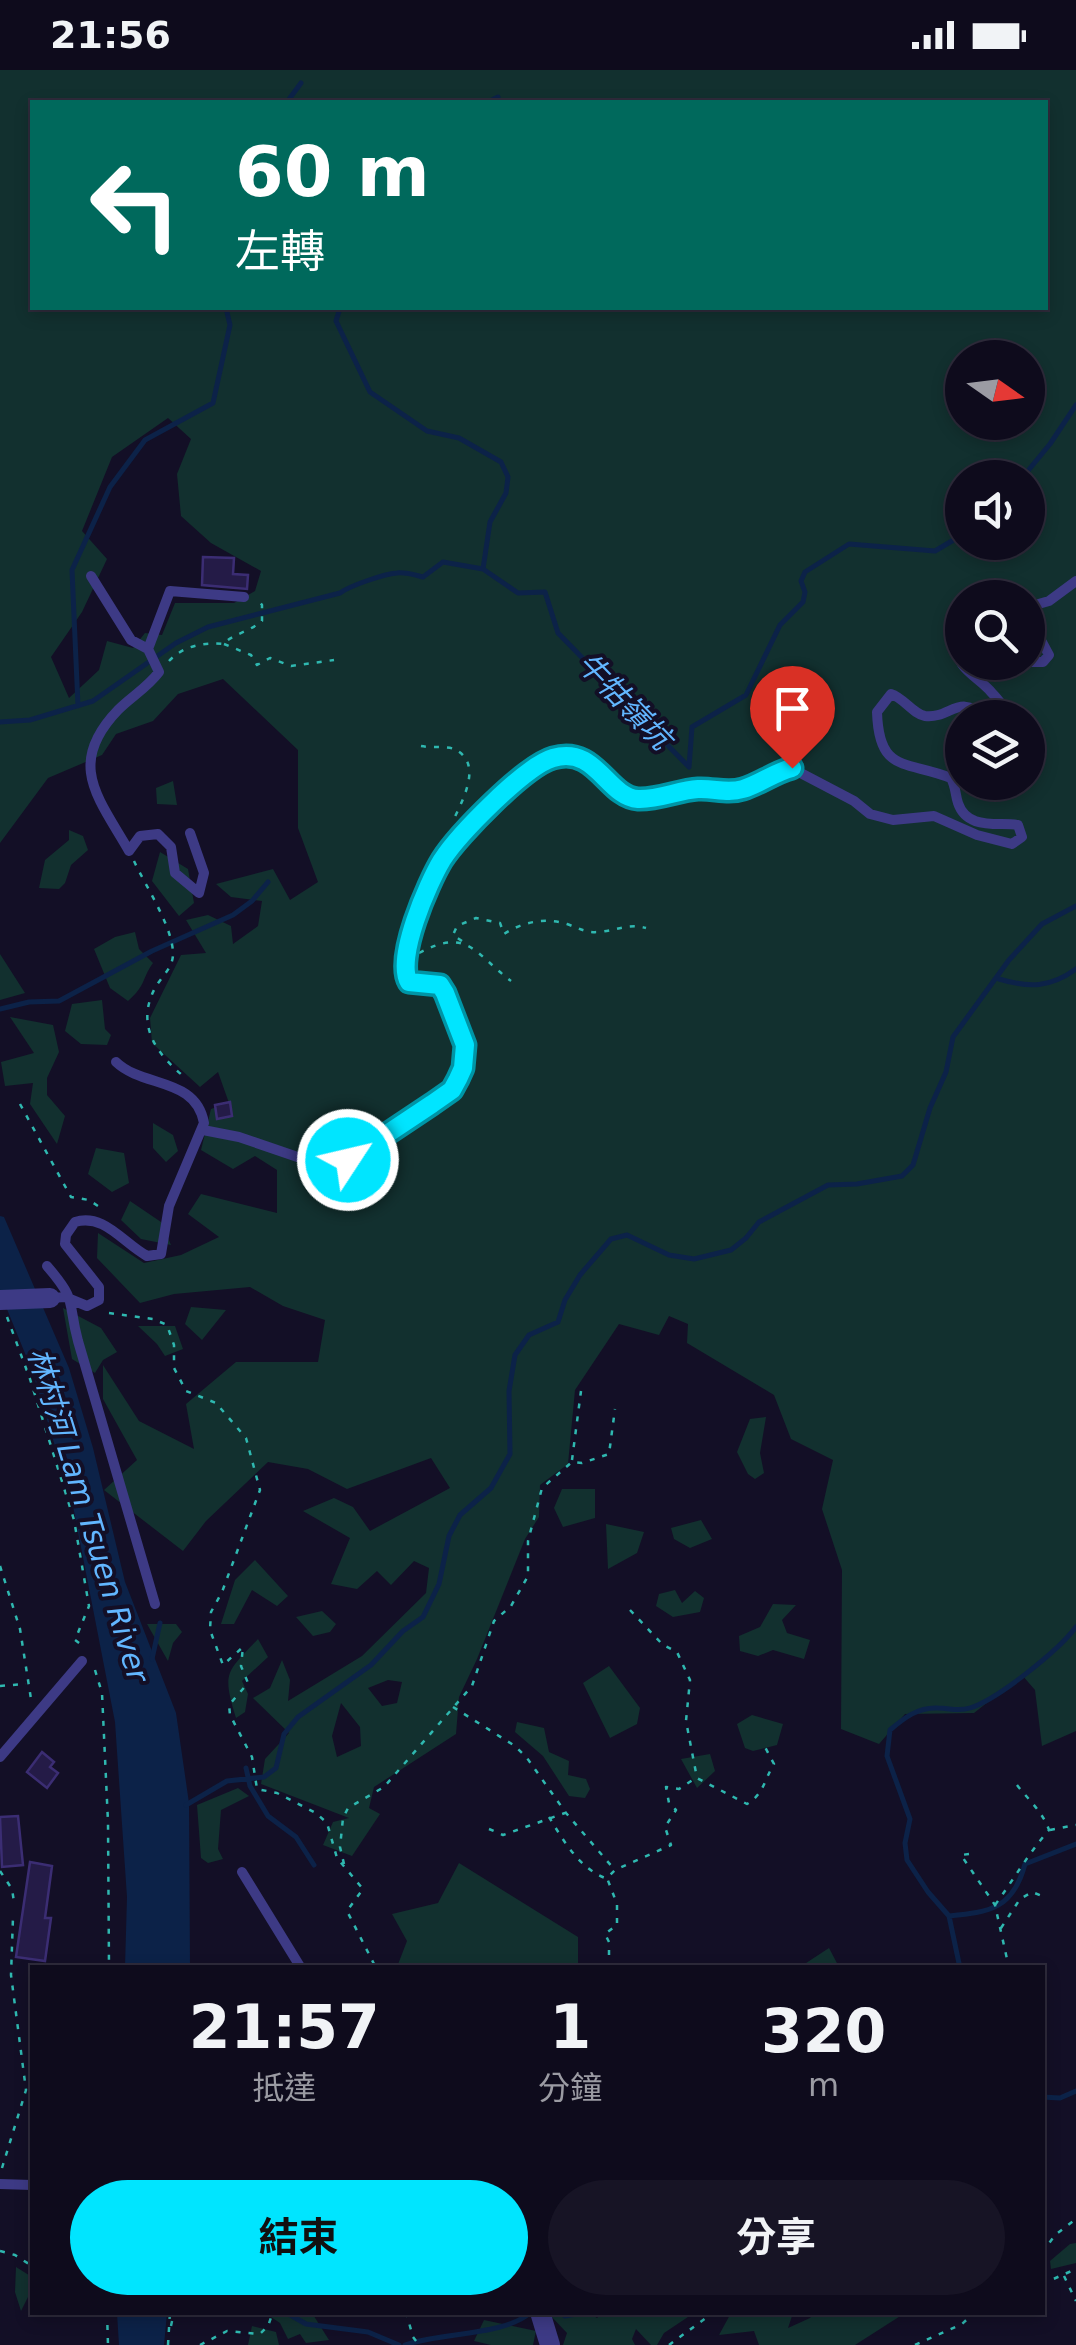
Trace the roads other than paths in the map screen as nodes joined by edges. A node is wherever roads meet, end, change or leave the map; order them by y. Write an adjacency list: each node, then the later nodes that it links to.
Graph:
1 (91, 576): 5 (lane)
2 (1076, 581): 4 (lane)
3 (244, 596): 5 (lane)
4 (1045, 602)
5 (153, 660): 11 (lane)
6 (978, 680): 7 (lane)
7 (997, 700)
8 (945, 712): 9 (lane)
9 (945, 776)
10 (957, 800): 13 (lane)
11 (190, 833)
12 (116, 1062): 13 (lane)
13 (202, 1130): 16 (lane)
14 (47, 1266): 16 (lane)
15 (50, 1298): 16 (lane); 17 (street)
16 (72, 1300): 18 (lane)
17 (2, 1305)
18 (154, 1604)
19 (86, 1657): 20 (lane)
20 (0, 1757)
21 (242, 1872): 22 (lane)
22 (299, 1965)
23 (0, 2184): 24 (lane)
24 (30, 2186)
25 (541, 2315): 26 (street)
26 (550, 2345)

